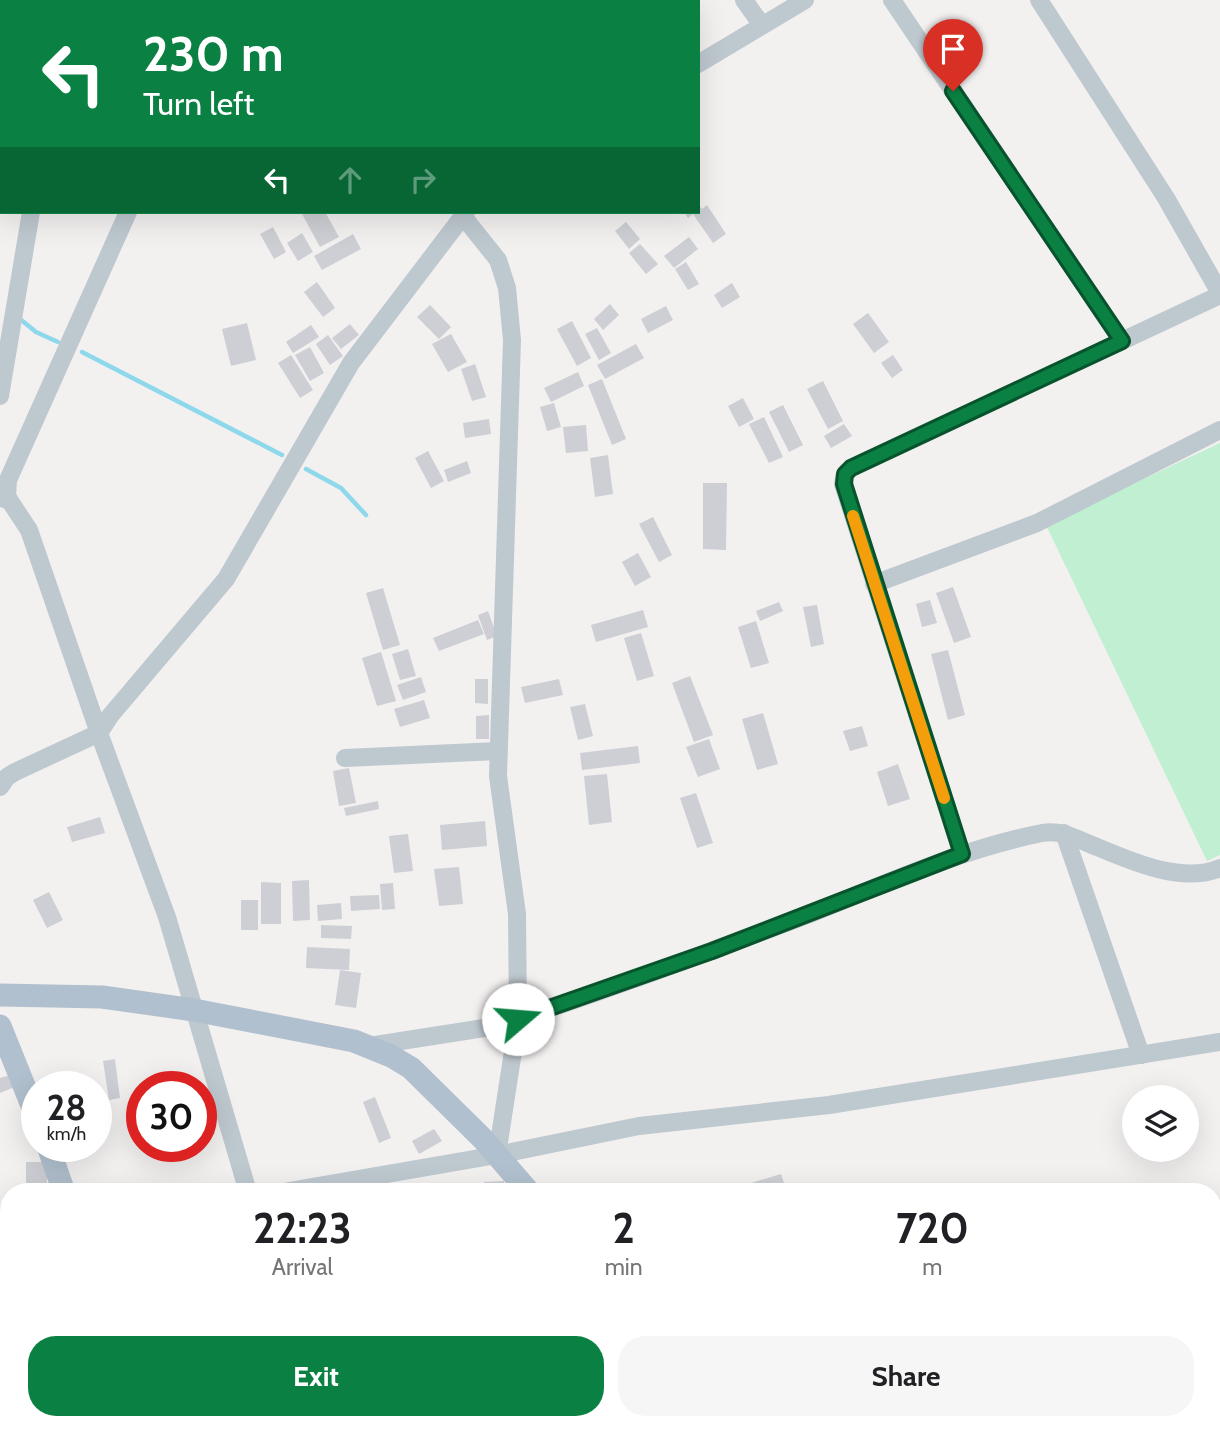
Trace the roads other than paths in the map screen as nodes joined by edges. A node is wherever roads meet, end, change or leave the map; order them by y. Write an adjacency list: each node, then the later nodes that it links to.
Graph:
1 (744, 0): 5 (street)
2 (805, 0): 5 (street)
3 (892, 0): 12 (street)
4 (1039, 0): 11 (street)
5 (761, 24): 6 (street)
6 (700, 63)
7 (31, 214): 13 (street)
8 (127, 214): 15 (street)
9 (463, 214): 17 (street)
10 (465, 214): 18 (street)
11 (1220, 294): 12 (street)
12 (1122, 341): 16 (street)
13 (0, 396)
14 (1220, 430): 16 (street)
15 (2, 495): 17 (street)
16 (874, 584): 22 (street)
17 (99, 733): 20 (street); 25 (street)
18 (498, 751): 19 (street); 26 (street)
19 (345, 758)
20 (2, 775)
21 (1064, 833): 22 (street); 23 (street); 30 (street)
22 (962, 854): 26 (street)
23 (1220, 868)
24 (0, 995): 25 (main road)
25 (194, 1010): 29 (main road); 35 (street)
26 (518, 1019): 29 (street); 32 (street)
27 (0, 1026): 31 (main road)
28 (1220, 1042): 30 (street)
29 (369, 1046): 32 (main road)
30 (1141, 1055): 32 (street)
31 (21, 1078)
32 (497, 1155): 36 (street); 37 (main road)
33 (54, 1162): 34 (main road)
34 (61, 1183)
35 (245, 1183)
36 (336, 1183)
37 (521, 1183)

